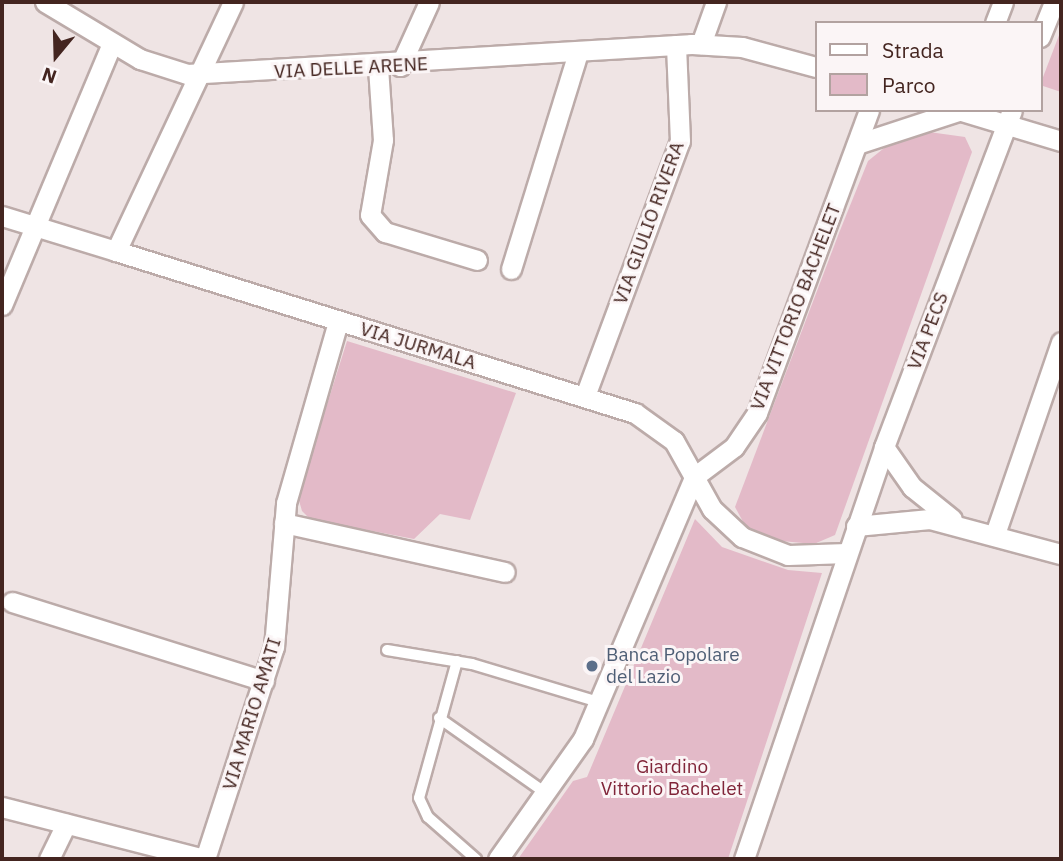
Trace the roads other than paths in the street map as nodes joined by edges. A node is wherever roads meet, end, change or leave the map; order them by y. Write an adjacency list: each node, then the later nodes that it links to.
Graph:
1 (45, 2): 9 (street, VIA DELLE ARENE)
2 (233, 2): 16 (street)
3 (429, 2): 13 (street)
4 (716, 2): 10 (street)
5 (1003, 2): 7 (street)
6 (1054, 2): 8 (street)
7 (996, 21)
8 (1042, 32)
9 (113, 43): 16 (street, VIA DELLE ARENE); 24 (street)
10 (702, 44): 11 (street, VIA DELLE ARENE); 14 (street, VIA DELLE ARENE)
11 (676, 45): 12 (street, VIA DELLE ARENE); 31 (street, VIA GIULIO RIVERA)
12 (578, 52): 13 (street, VIA DELLE ARENE); 27 (street)
13 (400, 66): 15 (street, VIA DELLE ARENE)
14 (814, 67)
15 (378, 68): 16 (street, VIA DELLE ARENE); 26 (street)
16 (195, 75): 25 (street)
17 (868, 112): 22 (street, VIA VITTORIO BACHELET)
18 (954, 112): 22 (street)
19 (972, 112): 20 (street)
20 (1009, 118): 21 (street); 32 (street, VIA PECS)
21 (1061, 141)
22 (857, 144): 33 (street, VIA VITTORIO BACHELET)
23 (2, 216): 24 (street)
24 (36, 226): 25 (street); 28 (street)
25 (116, 251): 29 (street, VIA JURMALA)
26 (477, 260)
27 (511, 269)
28 (2, 305)
29 (338, 322): 31 (street, VIA JURMALA); 34 (street, VIA MARIO AMATI)
30 (1061, 341): 37 (street)
31 (585, 396): 33 (street, VIA JURMALA)
32 (884, 447): 35 (street); 36 (street, VIA PECS)
33 (694, 477): 38 (street); 45 (street)
34 (284, 523): 40 (street); 44 (street, VIA MARIO AMATI)
35 (959, 524): 36 (street); 37 (street)
36 (856, 526): 38 (street, VIA PECS)
37 (995, 534): 39 (street)
38 (847, 553): 54 (street, VIA PECS)
39 (1061, 554)
40 (505, 572)
41 (12, 602): 44 (street)
42 (387, 650): 43 (lane)
43 (457, 661): 45 (lane); 46 (lane)
44 (264, 681): 51 (street, VIA MARIO AMATI)
45 (599, 702): 47 (street)
46 (439, 718): 47 (lane); 52 (lane)
47 (547, 794): 53 (street)
48 (2, 807): 49 (street)
49 (66, 824): 50 (street); 51 (street)
50 (49, 859)
51 (205, 859)
52 (476, 859)
53 (498, 859)
54 (744, 859)

